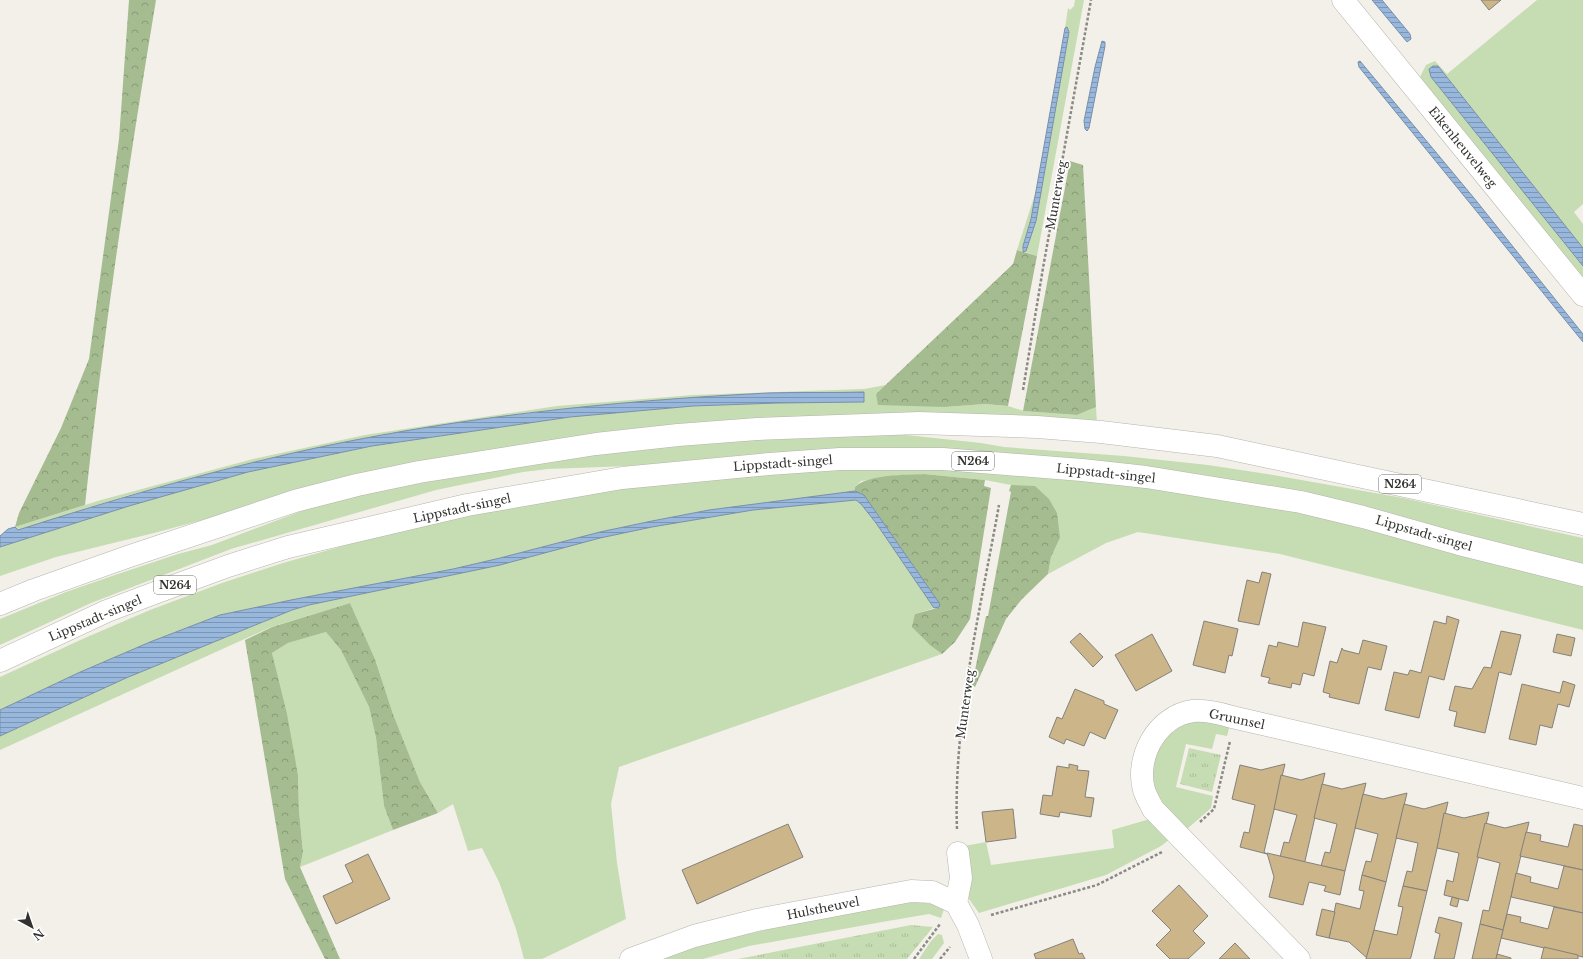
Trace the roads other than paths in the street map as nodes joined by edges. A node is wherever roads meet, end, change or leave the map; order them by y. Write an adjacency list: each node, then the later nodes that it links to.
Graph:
1 (1344, 0): 2 (main road, Eikenheuvelweg)
2 (1583, 295)
3 (1583, 524): 5 (main road, N264)
4 (1583, 575): 6 (main road, Lippstadt-singel / N264)
5 (0, 604)
6 (0, 661)
7 (1583, 798): 12 (main road, Gruunsel)
8 (958, 853): 9 (main road)
9 (956, 904): 10 (main road, Hulstheuvel); 11 (main road)
10 (631, 959)
11 (981, 959)
12 (1299, 959)

